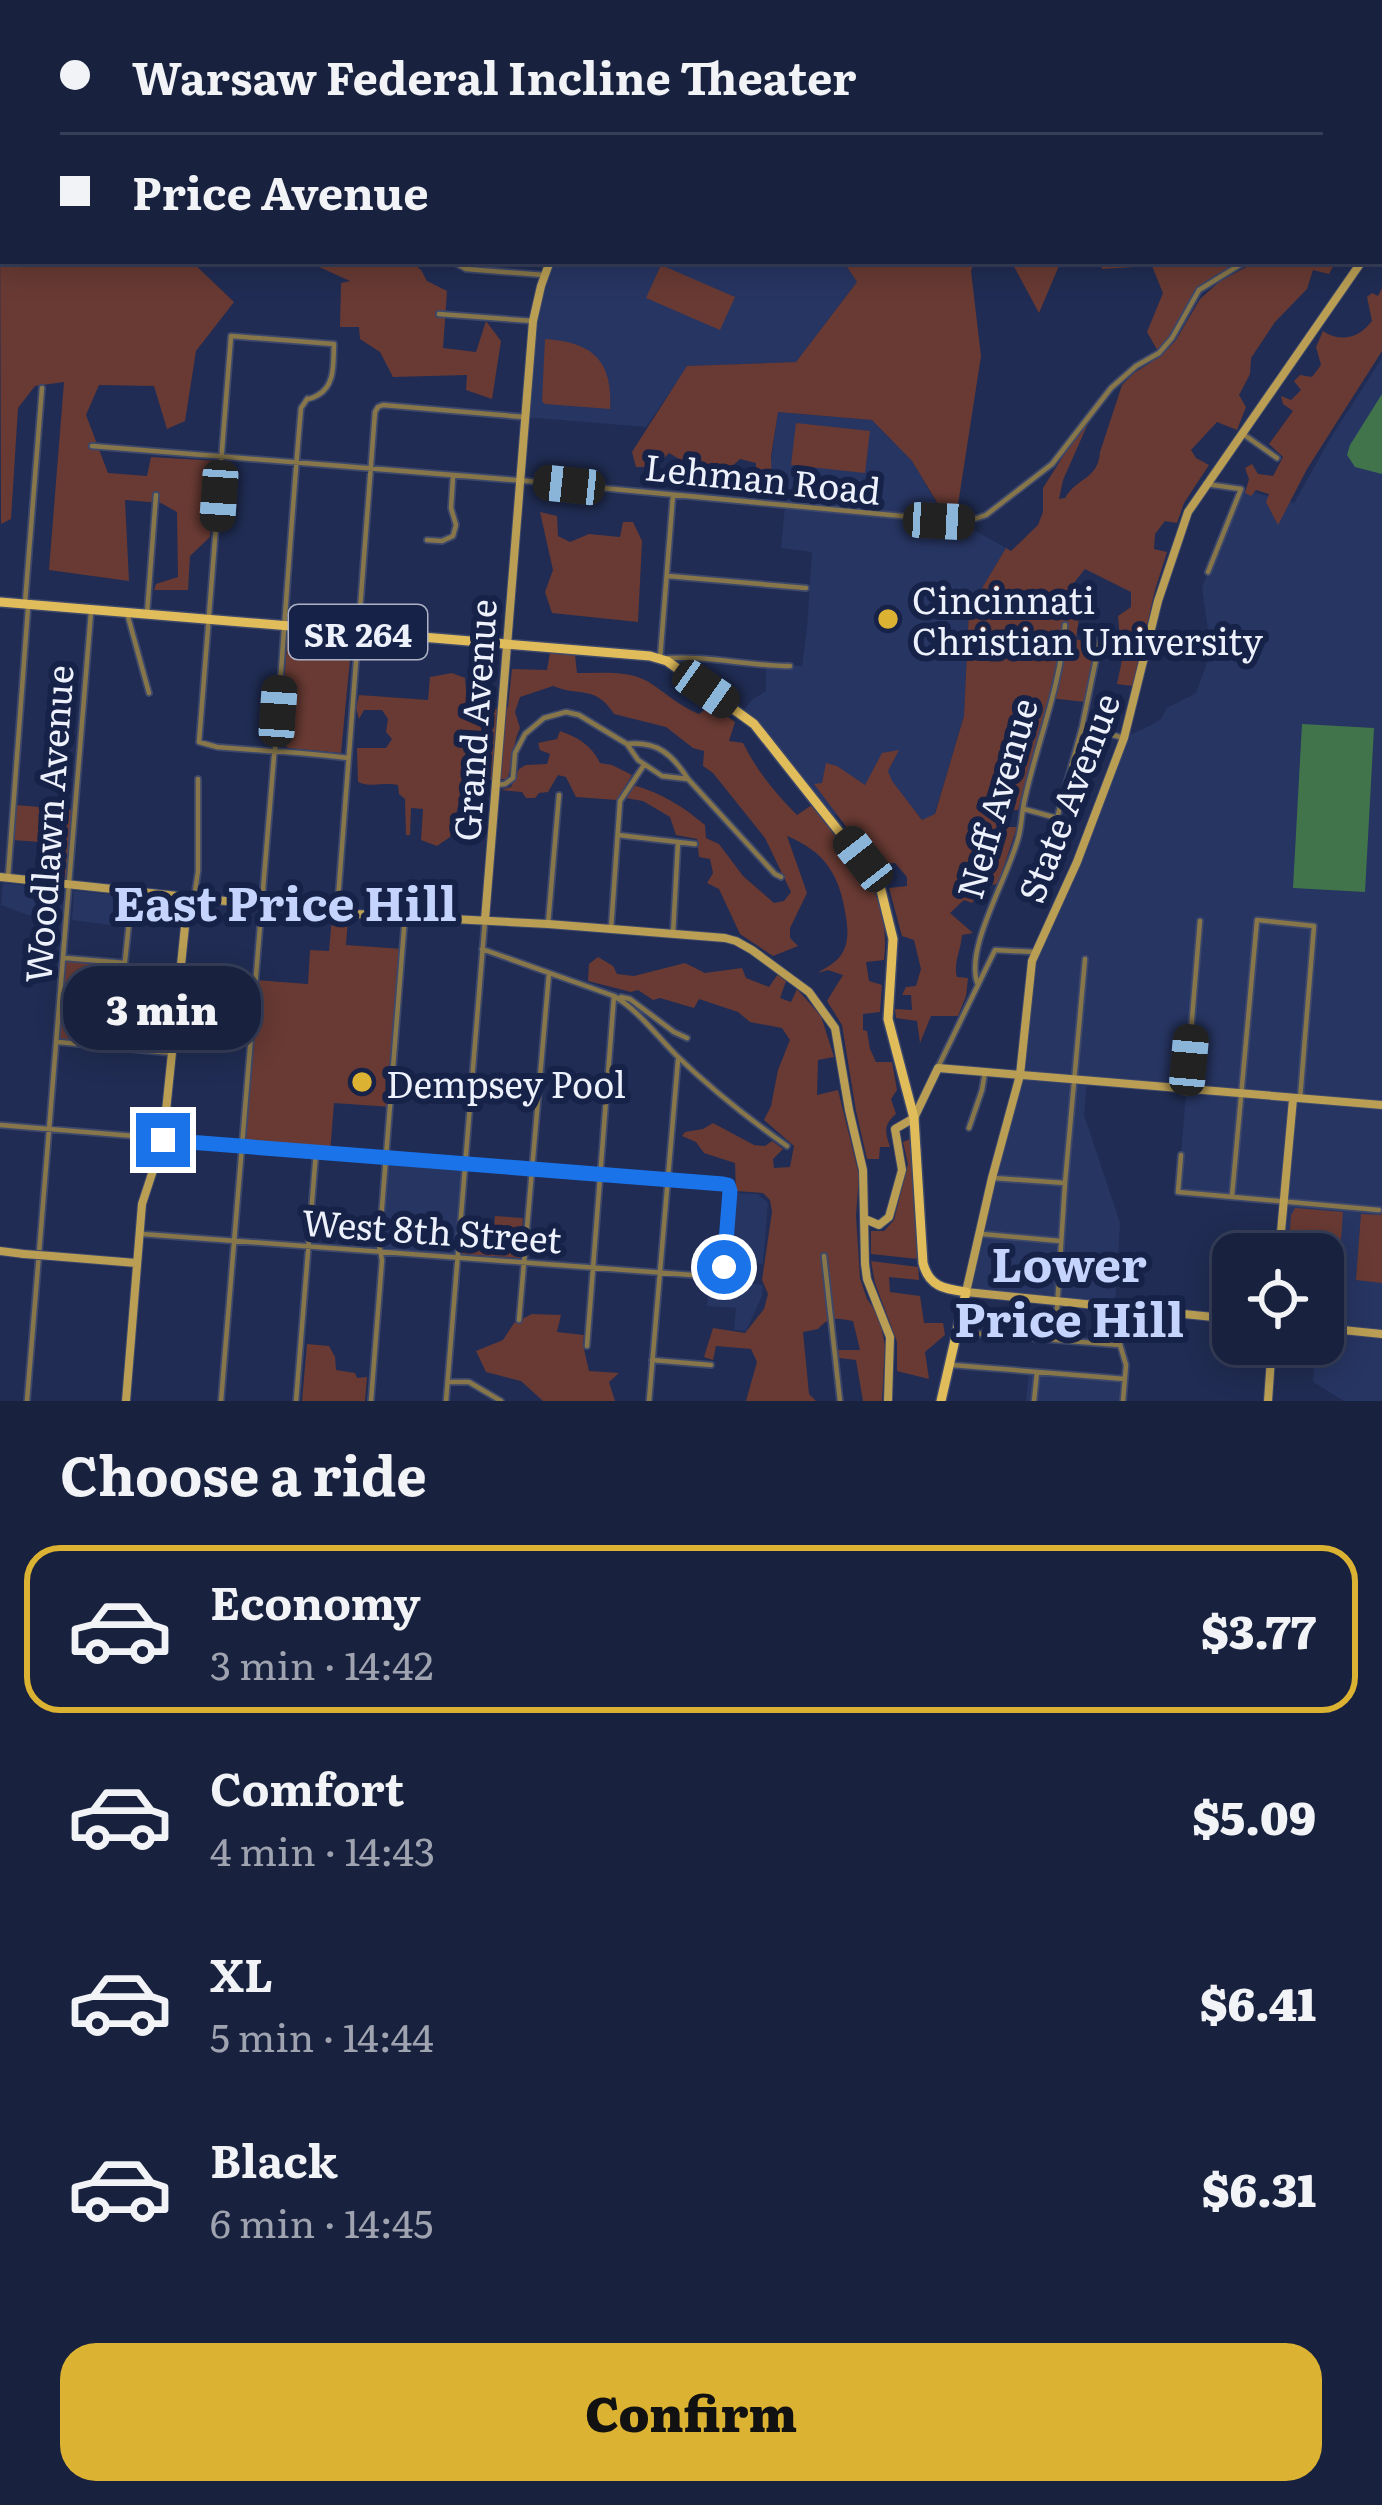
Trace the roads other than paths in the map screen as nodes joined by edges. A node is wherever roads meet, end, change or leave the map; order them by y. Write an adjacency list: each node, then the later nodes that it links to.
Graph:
1 (457, 264): 6 (street)
2 (497, 264): 6 (street)
3 (549, 264): 7 (main road, Grand Avenue)
4 (1241, 264): 22 (street, Lehman Road)
5 (1360, 264): 12 (main road, State Avenue)
6 (497, 271): 7 (street)
7 (544, 274): 9 (main road, Grand Avenue)
8 (439, 314): 9 (street)
9 (533, 321): 11 (main road, Grand Avenue)
10 (42, 388): 28 (street)
11 (524, 417): 17 (street); 19 (main road, Grand Avenue)
12 (1242, 433): 15 (street); 20 (main road, State Avenue)
13 (92, 446): 14 (street, Lehman Road)
14 (222, 458): 16 (street, Lehman Road); 16 (street); 32 (street)
15 (1277, 458)
16 (297, 463): 17 (street, Lehman Road); 33 (street)
17 (370, 469): 18 (street, Lehman Road); 36 (street)
18 (453, 477): 19 (street, Lehman Road); 23 (street)
19 (519, 480): 22 (street, Lehman Road); 37 (main road, Grand Avenue)
20 (1206, 484): 24 (street); 42 (main road, State Avenue)
21 (156, 495): 31 (street)
22 (673, 495): 25 (street)
23 (427, 540)
24 (1208, 572)
25 (667, 576): 26 (street); 38 (street)
26 (806, 588)
27 (0, 602): 28 (main road, SR 264)
28 (27, 604): 29 (main road, SR 264); 55 (street)
29 (91, 610): 30 (main road, SR 264); 57 (street, Woodlawn Avenue)
30 (128, 613): 31 (main road, SR 264); 40 (street)
31 (147, 614): 32 (main road, SR 264)
32 (209, 620): 33 (main road, SR 264); 44 (street)
33 (284, 625): 36 (main road, SR 264); 44 (street)
34 (1065, 625): 51 (street, Neff Avenue)
35 (1102, 629): 41 (street)
36 (358, 632): 37 (main road, SR 264); 45 (street)
37 (506, 643): 38 (main road, SR 264); 49 (main road, Grand Avenue)
38 (660, 658): 39 (street); 89 (main road, SR 264)
39 (790, 666)
40 (149, 693)
41 (1082, 727): 42 (street); 51 (street)
42 (1124, 738): 69 (main road, State Avenue)
43 (627, 744): 46 (street); 48 (street); 49 (street)
44 (274, 751): 45 (street); 60 (street)
45 (348, 758): 61 (street)
46 (644, 764): 48 (street); 52 (street)
47 (198, 779): 59 (street)
48 (688, 779): 56 (street)
49 (495, 784): 63 (main road, Grand Avenue)
50 (559, 795): 65 (street)
51 (1023, 808): 74 (street, Neff Avenue)
52 (618, 835): 53 (street); 66 (street)
53 (678, 842): 54 (street); 67 (street)
54 (694, 844)
55 (4, 877): 57 (main road)
56 (781, 877)
57 (70, 884): 58 (main road); 70 (street, Woodlawn Avenue)
58 (132, 891): 59 (main road); 72 (street)
59 (191, 897): 60 (main road); 79 (main road)
60 (261, 905): 61 (main road); 94 (street)
61 (337, 913): 62 (main road)
62 (405, 916): 63 (main road); 98 (street)
63 (485, 920): 65 (main road); 68 (street, Grand Avenue)
64 (1200, 921): 85 (street)
65 (548, 924): 66 (main road)
66 (611, 928): 67 (main road)
67 (673, 934): 108 (main road)
68 (482, 949): 73 (street); 99 (street, Grand Avenue)
69 (1035, 952): 74 (street); 83 (main road, State Avenue)
70 (63, 958): 72 (street); 77 (street, Woodlawn Avenue)
71 (1085, 959): 84 (street)
72 (125, 963): 78 (street)
73 (549, 972): 75 (street); 100 (street)
74 (977, 985): 81 (street)
75 (614, 996): 76 (street); 80 (street); 101 (street)
76 (687, 1038)
77 (57, 1042): 78 (street); 92 (street, Woodlawn Avenue)
78 (116, 1048): 79 (street)
79 (172, 1053): 93 (main road)
80 (679, 1057): 95 (street); 103 (street)
81 (938, 1068): 82 (main road); 89 (main road)
82 (985, 1072): 83 (main road); 91 (street)
83 (1021, 1075): 84 (main road); 102 (main road, State Avenue)
84 (1074, 1080): 85 (main road); 104 (street)
85 (1186, 1091): 86 (main road)
86 (1244, 1094): 87 (main road); 87 (street); 105 (street)
87 (1297, 1099): 88 (main road); 106 (main road)
88 (1382, 1105)
89 (914, 1118): 108 (main road); 123 (main road, SR 264)
90 (0, 1125): 92 (street)
91 (969, 1128)
92 (50, 1130): 93 (street); 141 (street, Woodlawn Avenue)
93 (163, 1140): 94 (street); 110 (main road)
94 (242, 1146): 96 (street); 112 (street)
95 (788, 1146)
96 (316, 1152): 98 (street); 114 (street)
97 (1180, 1155): 105 (street)
98 (387, 1158): 99 (street); 116 (street)
99 (464, 1164): 100 (street); 118 (street, Grand Avenue)
100 (532, 1168): 101 (street); 120 (street)
101 (601, 1174): 103 (street); 121 (street)
102 (992, 1178): 104 (street); 111 (main road, State Avenue)
103 (668, 1180): 122 (street); 122 (street, West 8th Street)
104 (1065, 1183): 113 (street)
105 (1232, 1196): 106 (street)
106 (1283, 1201): 107 (street); 109 (main road)
107 (1379, 1210)
108 (865, 1220): 150 (main road)
109 (1281, 1233)
110 (139, 1234): 112 (street, West 8th Street); 119 (main road)
111 (980, 1234): 113 (street); 123 (main road, State Avenue)
112 (234, 1241): 114 (street, West 8th Street); 143 (street)
113 (1060, 1241): 124 (street)
114 (308, 1247): 116 (street, West 8th Street); 144 (street)
115 (0, 1251): 119 (main road, bridge)
116 (380, 1252): 118 (street, West 8th Street); 145 (street)
117 (824, 1256): 149 (street)
118 (458, 1258): 120 (street, West 8th Street); 140 (street, Grand Avenue)
119 (136, 1263): 142 (main road)
120 (525, 1263): 121 (street, West 8th Street); 127 (street)
121 (592, 1268): 122 (street, West 8th Street); 133 (street)
122 (659, 1274): 134 (street)
123 (966, 1292): 124 (main road); 129 (main road, State Avenue)
124 (1055, 1301): 125 (main road); 131 (street)
125 (1112, 1307): 126 (main road); 132 (street)
126 (1212, 1317)
127 (520, 1320)
128 (1344, 1330): 130 (main road)
129 (957, 1332): 131 (street); 136 (main road, State Avenue)
130 (1382, 1334)
131 (1055, 1340): 132 (street)
132 (1119, 1345): 139 (street)
133 (587, 1346)
134 (652, 1360): 135 (street); 148 (street)
135 (711, 1365)
136 (949, 1365): 138 (street); 151 (main road, State Avenue)
137 (1271, 1365): 154 (main road)
138 (1036, 1372): 139 (street); 152 (street)
139 (1125, 1379): 153 (street)
140 (448, 1382): 146 (street, Grand Avenue); 147 (street)
141 (27, 1401)
142 (126, 1401)
143 (221, 1401)
144 (296, 1401)
145 (371, 1401)
146 (446, 1401)
147 (501, 1401)
148 (649, 1401)
149 (840, 1401)
150 (888, 1401)
151 (941, 1401)
152 (1034, 1401)
153 (1123, 1401)
154 (1268, 1401)

